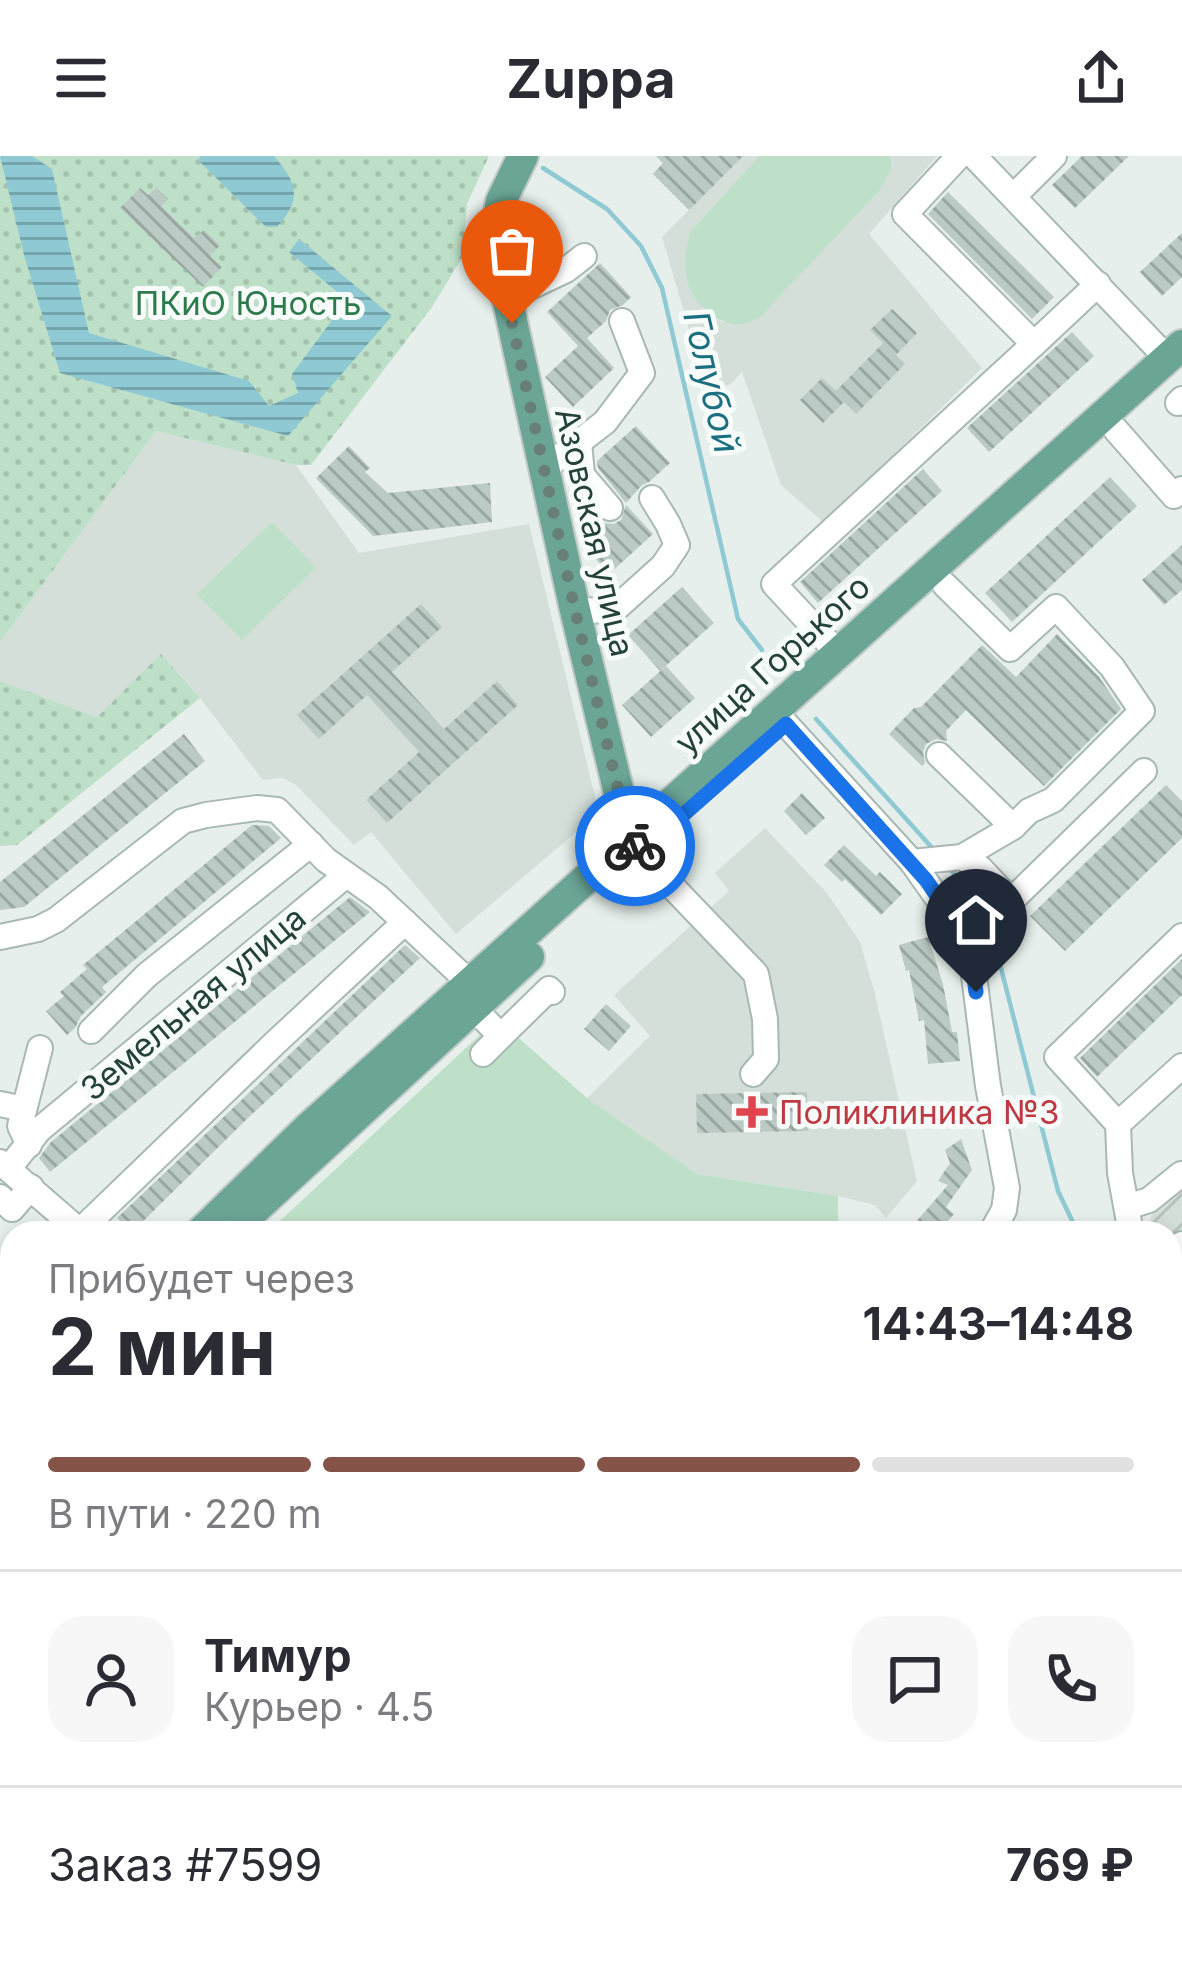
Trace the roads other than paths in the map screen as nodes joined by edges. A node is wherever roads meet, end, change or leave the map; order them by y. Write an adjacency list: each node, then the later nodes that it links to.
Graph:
1 (524, 156): 8 (main road, Азовская улица)
2 (958, 156): 10 (street)
3 (974, 156): 5 (street)
4 (1054, 156): 5 (street)
5 (1014, 196): 7 (street)
6 (584, 256): 8 (street)
7 (1099, 284): 10 (street); 11 (street)
8 (507, 298): 14 (main road, Азовская улица)
9 (622, 321): 13 (street)
10 (1034, 344): 20 (street)
11 (1178, 375): 12 (main road, улица Горького); 20 (main road, улица Горького)
12 (1116, 430): 15 (street); 18 (main road, улица Горького)
13 (578, 442): 14 (street); 17 (street)
14 (544, 469): 19 (main road, Азовская улица)
15 (1182, 489)
16 (652, 498): 19 (street)
17 (610, 508)
18 (945, 585): 21 (main road, улица Горького); 24 (street)
19 (575, 610): 26 (main road, Азовская улица)
20 (838, 653): 26 (main road, улица Горького)
21 (786, 724): 26 (main road, улица Горького); 28 (street)
22 (939, 755): 24 (street)
23 (1144, 771): 27 (street)
24 (1013, 827): 27 (street)
25 (311, 844): 29 (street); 32 (street); 35 (street)
26 (635, 846): 34 (main road, улица Горького); 38 (street)
27 (962, 857): 28 (street)
28 (918, 862): 50 (street)
29 (345, 876): 30 (street); 39 (street, Земельная улица)
30 (405, 922): 34 (street); 47 (street)
31 (1182, 936): 40 (street)
32 (0, 937)
33 (552, 992): 34 (street)
34 (472, 996): 48 (main road, улица Горького); 49 (main road, улица Горького)
35 (92, 1030)
36 (40, 1048): 39 (street)
37 (1182, 1066): 40 (street)
38 (753, 1074)
39 (23, 1122): 41 (street)
40 (1118, 1124): 45 (street)
41 (5, 1165): 43 (street)
42 (1180, 1174): 45 (street)
43 (31, 1187): 44 (street); 46 (street)
44 (0, 1198)
45 (1126, 1207): 51 (street)
46 (69, 1221)
47 (92, 1221)
48 (212, 1221)
49 (242, 1221)
50 (998, 1221)
51 (1129, 1221)

